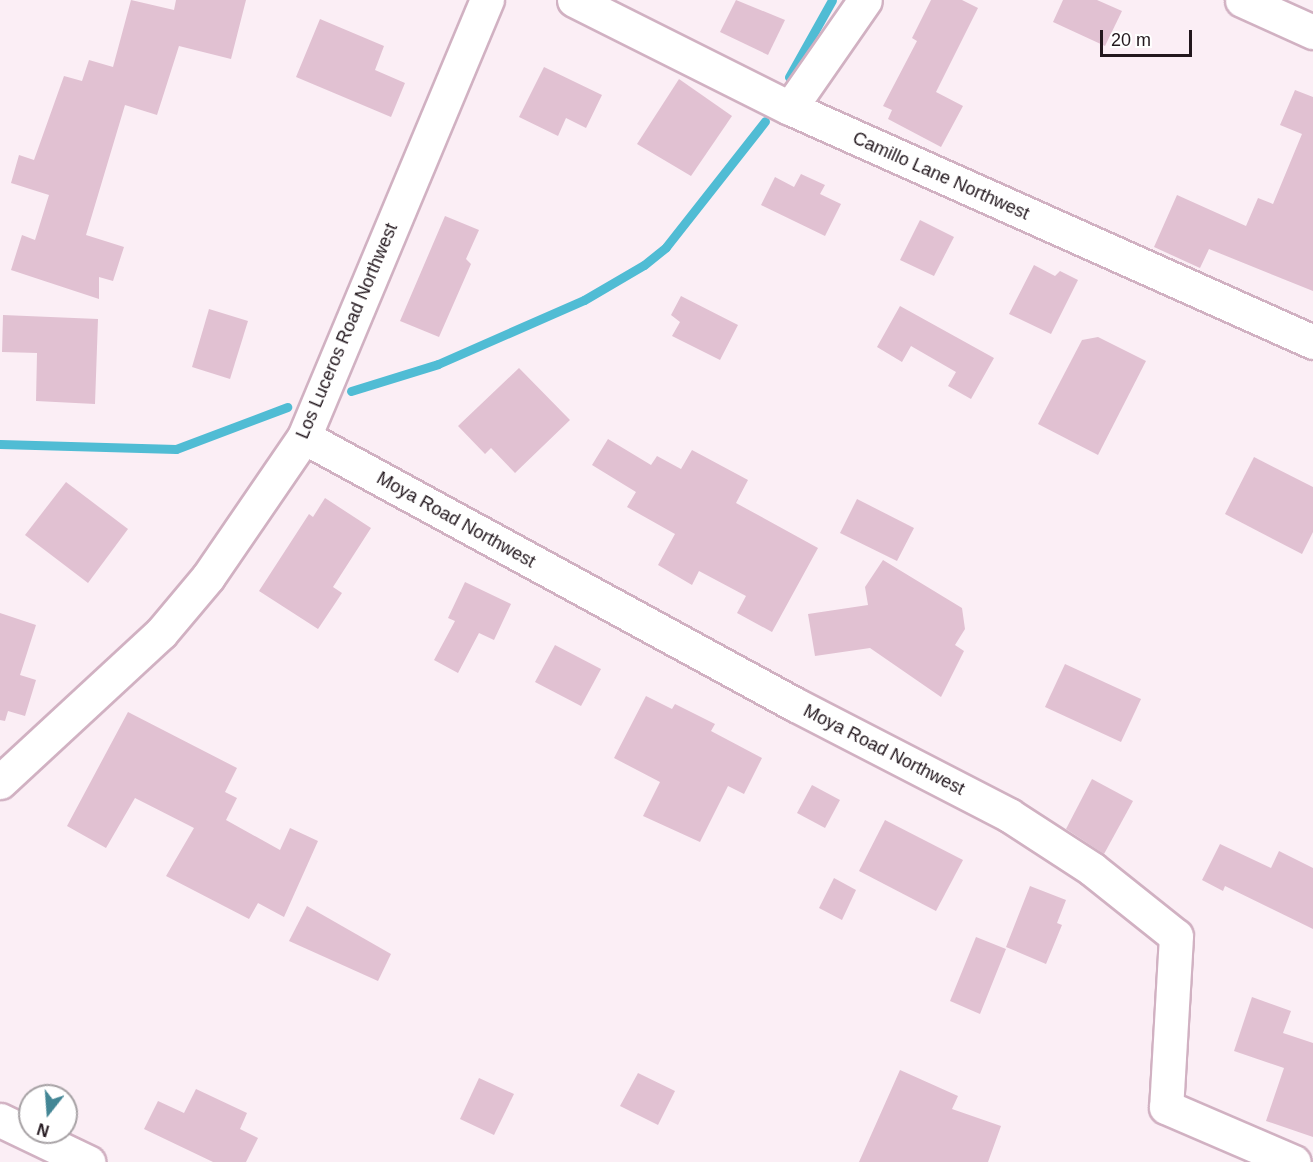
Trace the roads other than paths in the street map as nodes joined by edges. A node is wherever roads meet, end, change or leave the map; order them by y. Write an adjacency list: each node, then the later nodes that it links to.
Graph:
1 (487, 0): 8 (street, Los Luceros Road Northwest)
2 (574, 0): 6 (street, Camillo Lane Northwest)
3 (865, 0): 6 (street)
4 (1242, 0): 5 (street)
5 (1313, 32)
6 (790, 108): 7 (street, Camillo Lane Northwest)
7 (1313, 342)
8 (304, 438): 9 (street, Los Luceros Road Northwest); 12 (street, Moya Road Northwest)
9 (0, 782)
10 (0, 1120): 11 (street)
11 (88, 1162)
12 (1294, 1162)

